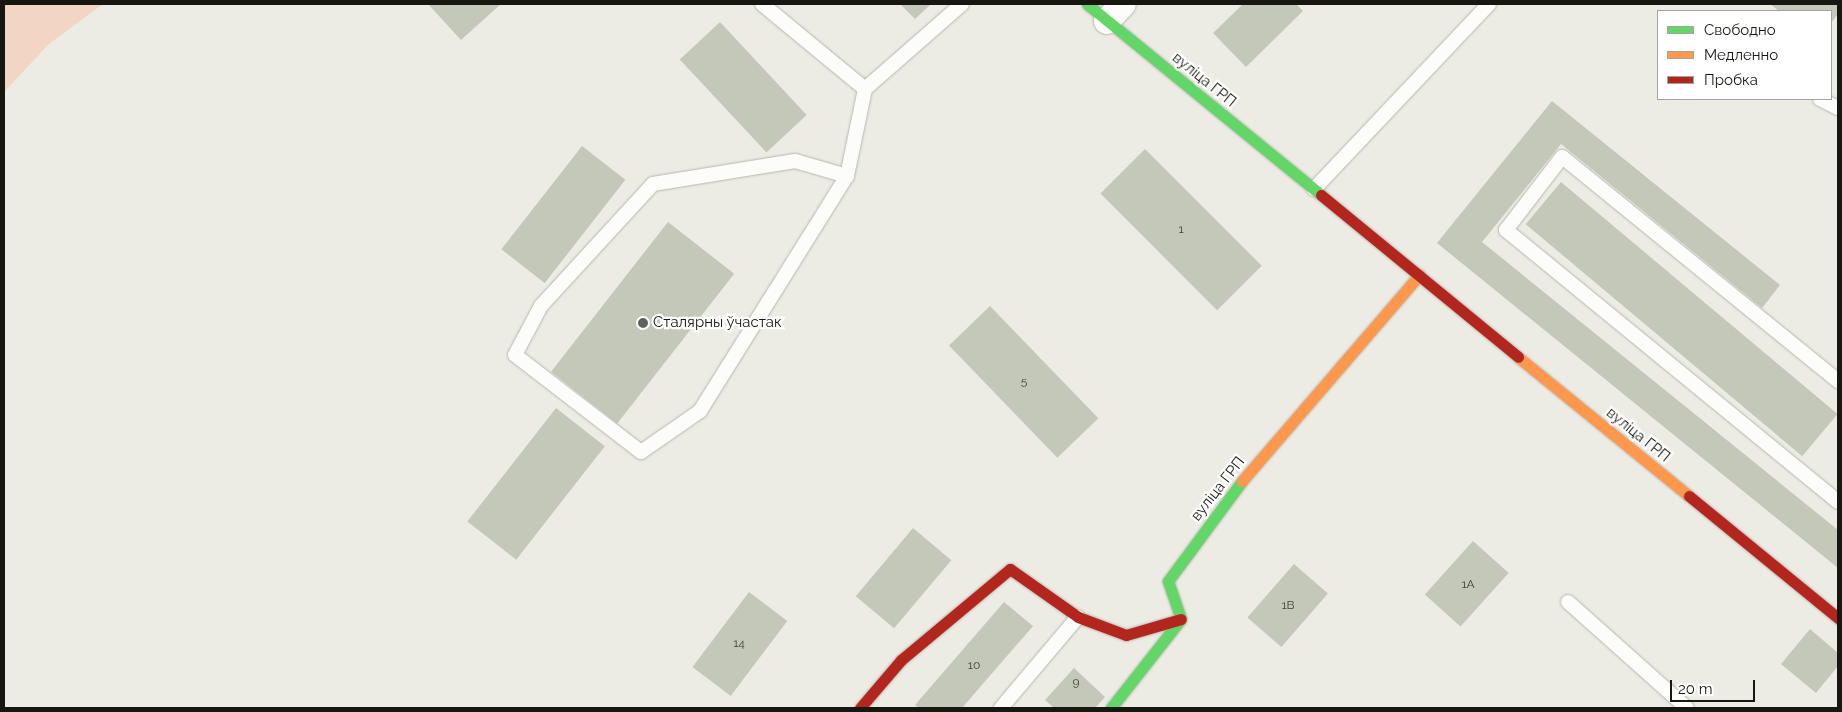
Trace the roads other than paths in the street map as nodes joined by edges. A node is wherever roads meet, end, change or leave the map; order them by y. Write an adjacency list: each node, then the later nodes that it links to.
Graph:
1 (762, 4): 6 (lane)
2 (962, 4): 6 (lane)
3 (1087, 4): 5 (street, вуліца ГРП)
4 (1490, 4): 10 (lane)
5 (1115, 12): 10 (street, вуліца ГРП)
6 (865, 88): 9 (lane)
7 (1822, 100): 8 (lane)
8 (1838, 108)
9 (847, 176): 9 (lane)
10 (1314, 189): 11 (street, вуліца ГРП)
11 (1419, 275): 16 (street, вуліца ГРП); 17 (street, вуліца ГРП)
12 (1838, 381): 13 (lane)
13 (1838, 502)
14 (1568, 602): 21 (lane)
15 (1078, 617): 17 (street); 18 (street); 19 (lane)
16 (1838, 618)
17 (1181, 619): 20 (street)
18 (860, 708)
19 (1002, 708)
20 (1111, 708)
21 (1687, 708)

